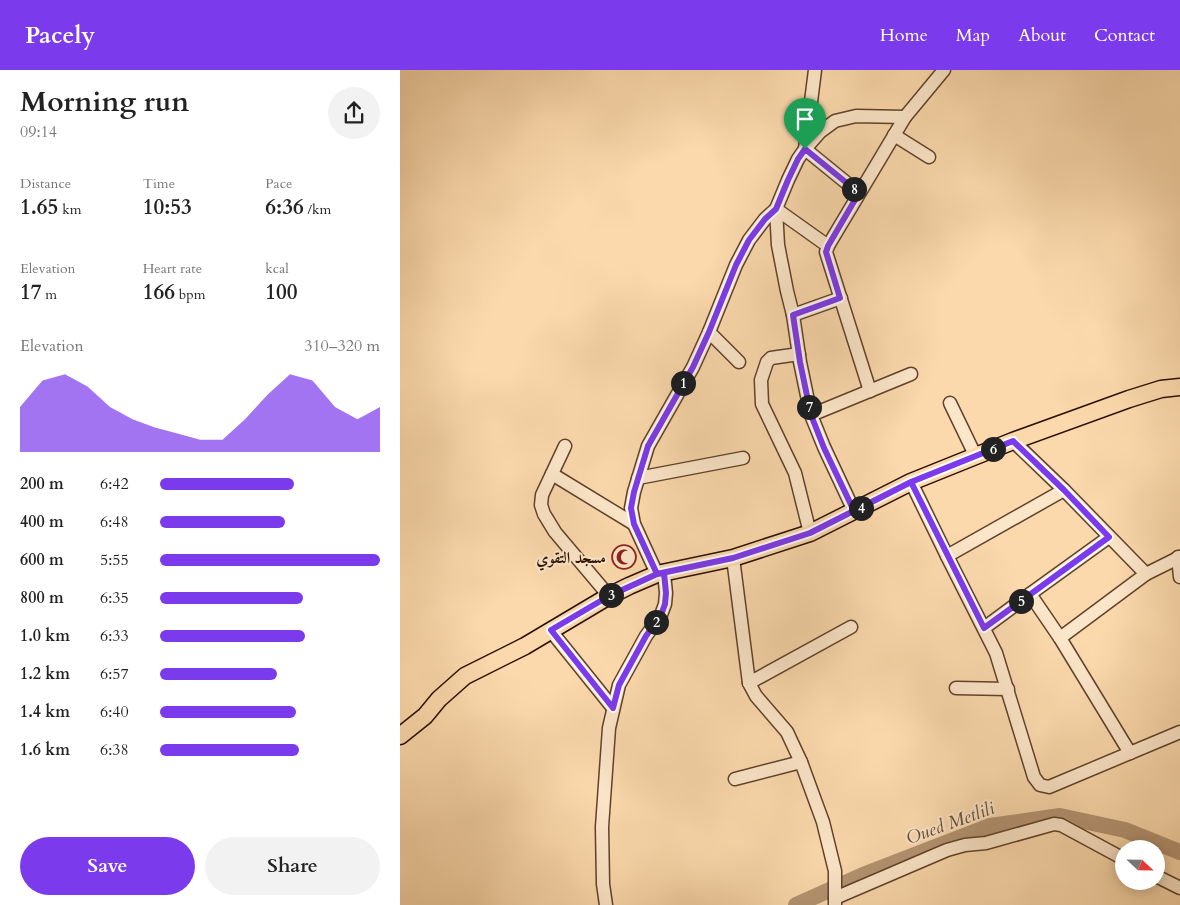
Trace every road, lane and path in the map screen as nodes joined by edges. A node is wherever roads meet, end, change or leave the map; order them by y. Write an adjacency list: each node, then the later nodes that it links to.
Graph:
1 (815, 70): 5 (street)
2 (944, 70): 3 (street)
3 (905, 117): 4 (street); 5 (street)
4 (894, 135): 6 (street); 7 (street)
5 (805, 149): 7 (street); 8 (street)
6 (929, 157)
7 (859, 193): 9 (street)
8 (776, 209): 9 (street); 11 (street); 12 (street)
9 (828, 246): 10 (street)
10 (840, 298): 11 (street); 17 (street)
11 (793, 315): 13 (street)
12 (709, 332): 14 (street); 25 (street)
13 (799, 354): 19 (street); 30 (street)
14 (739, 362)
15 (911, 374): 17 (street)
16 (1180, 387): 20 (main road)
17 (870, 391): 19 (street)
18 (950, 403): 22 (street)
19 (811, 415): 28 (street)
20 (1013, 441): 22 (main road); 27 (street)
21 (565, 446): 24 (street)
22 (976, 456): 26 (main road)
23 (744, 458): 25 (street)
24 (552, 474): 29 (street); 39 (street)
25 (638, 478): 29 (street)
26 (911, 482): 28 (main road); 32 (street)
27 (1064, 490): 31 (street); 32 (street)
28 (854, 511): 30 (main road)
29 (634, 524): 35 (street)
30 (810, 533): 34 (main road)
31 (1109, 537): 36 (street); 38 (street)
32 (947, 556): 41 (street)
33 (1179, 557): 36 (street); 37 (street)
34 (733, 558): 35 (main road); 44 (street)
35 (660, 574): 39 (main road); 47 (street)
36 (1146, 574): 43 (street)
37 (1180, 577)
38 (1030, 594): 41 (street); 43 (street)
39 (609, 596): 42 (main road)
40 (851, 627): 44 (street)
41 (984, 628): 46 (street)
42 (551, 630): 47 (street); 49 (main road)
43 (1060, 638): 50 (street)
44 (749, 683): 51 (street)
45 (956, 688): 46 (street)
46 (1008, 689): 50 (street)
47 (613, 708): 57 (street)
48 (1180, 732): 50 (street)
49 (400, 736)
50 (1130, 753)
51 (801, 762): 52 (street); 56 (street)
52 (735, 780)
53 (1115, 854): 56 (street)
54 (1165, 880): 55 (street)
55 (1180, 888)
56 (835, 901)
57 (606, 905)

